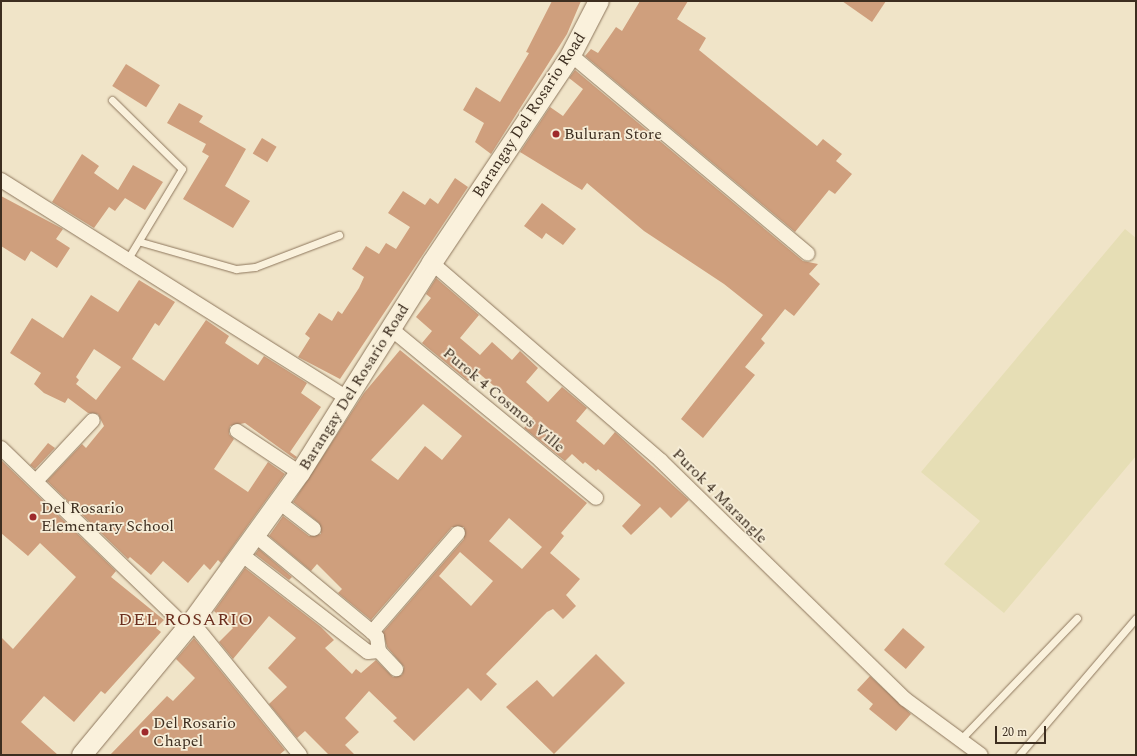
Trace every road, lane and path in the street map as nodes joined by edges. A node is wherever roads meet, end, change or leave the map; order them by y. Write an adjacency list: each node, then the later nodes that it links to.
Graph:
1 (599, 1): 2 (main road, Barangay Del Rosario Road)
2 (571, 54): 7 (street); 9 (main road, Barangay Del Rosario Road)
3 (112, 100): 6 (lane)
4 (1, 180): 8 (street)
5 (340, 235): 6 (lane)
6 (141, 242): 8 (lane)
7 (808, 254)
8 (126, 262): 11 (street)
9 (432, 263): 10 (main road, Barangay Del Rosario Road); 29 (street, Purok 4 Marangle)
10 (390, 328): 11 (main road, Barangay Del Rosario Road); 17 (street, Purok 4 Cosmos Ville)
11 (346, 397): 15 (main road, Barangay Del Rosario Road)
12 (93, 420): 16 (street)
13 (237, 431): 15 (street)
14 (1, 448): 16 (street)
15 (300, 473): 18 (main road, Barangay Del Rosario Road)
16 (36, 481): 25 (street)
17 (596, 498)
18 (279, 502): 19 (street); 21 (main road, Barangay Del Rosario Road)
19 (314, 529)
20 (458, 534): 26 (street)
21 (256, 536): 22 (main road, Barangay Del Rosario Road); 26 (street)
22 (241, 554): 25 (main road, Barangay Del Rosario Road); 27 (street)
23 (1077, 618): 29 (lane)
24 (1136, 618): 33 (lane)
25 (189, 625): 30 (main road, Barangay Del Rosario Road); 31 (street)
26 (372, 632): 27 (street)
27 (379, 651): 28 (street)
28 (396, 669)
29 (960, 740): 32 (street, Purok 4 Marangle)
30 (82, 755)
31 (300, 755)
32 (981, 755)
33 (1019, 755)

